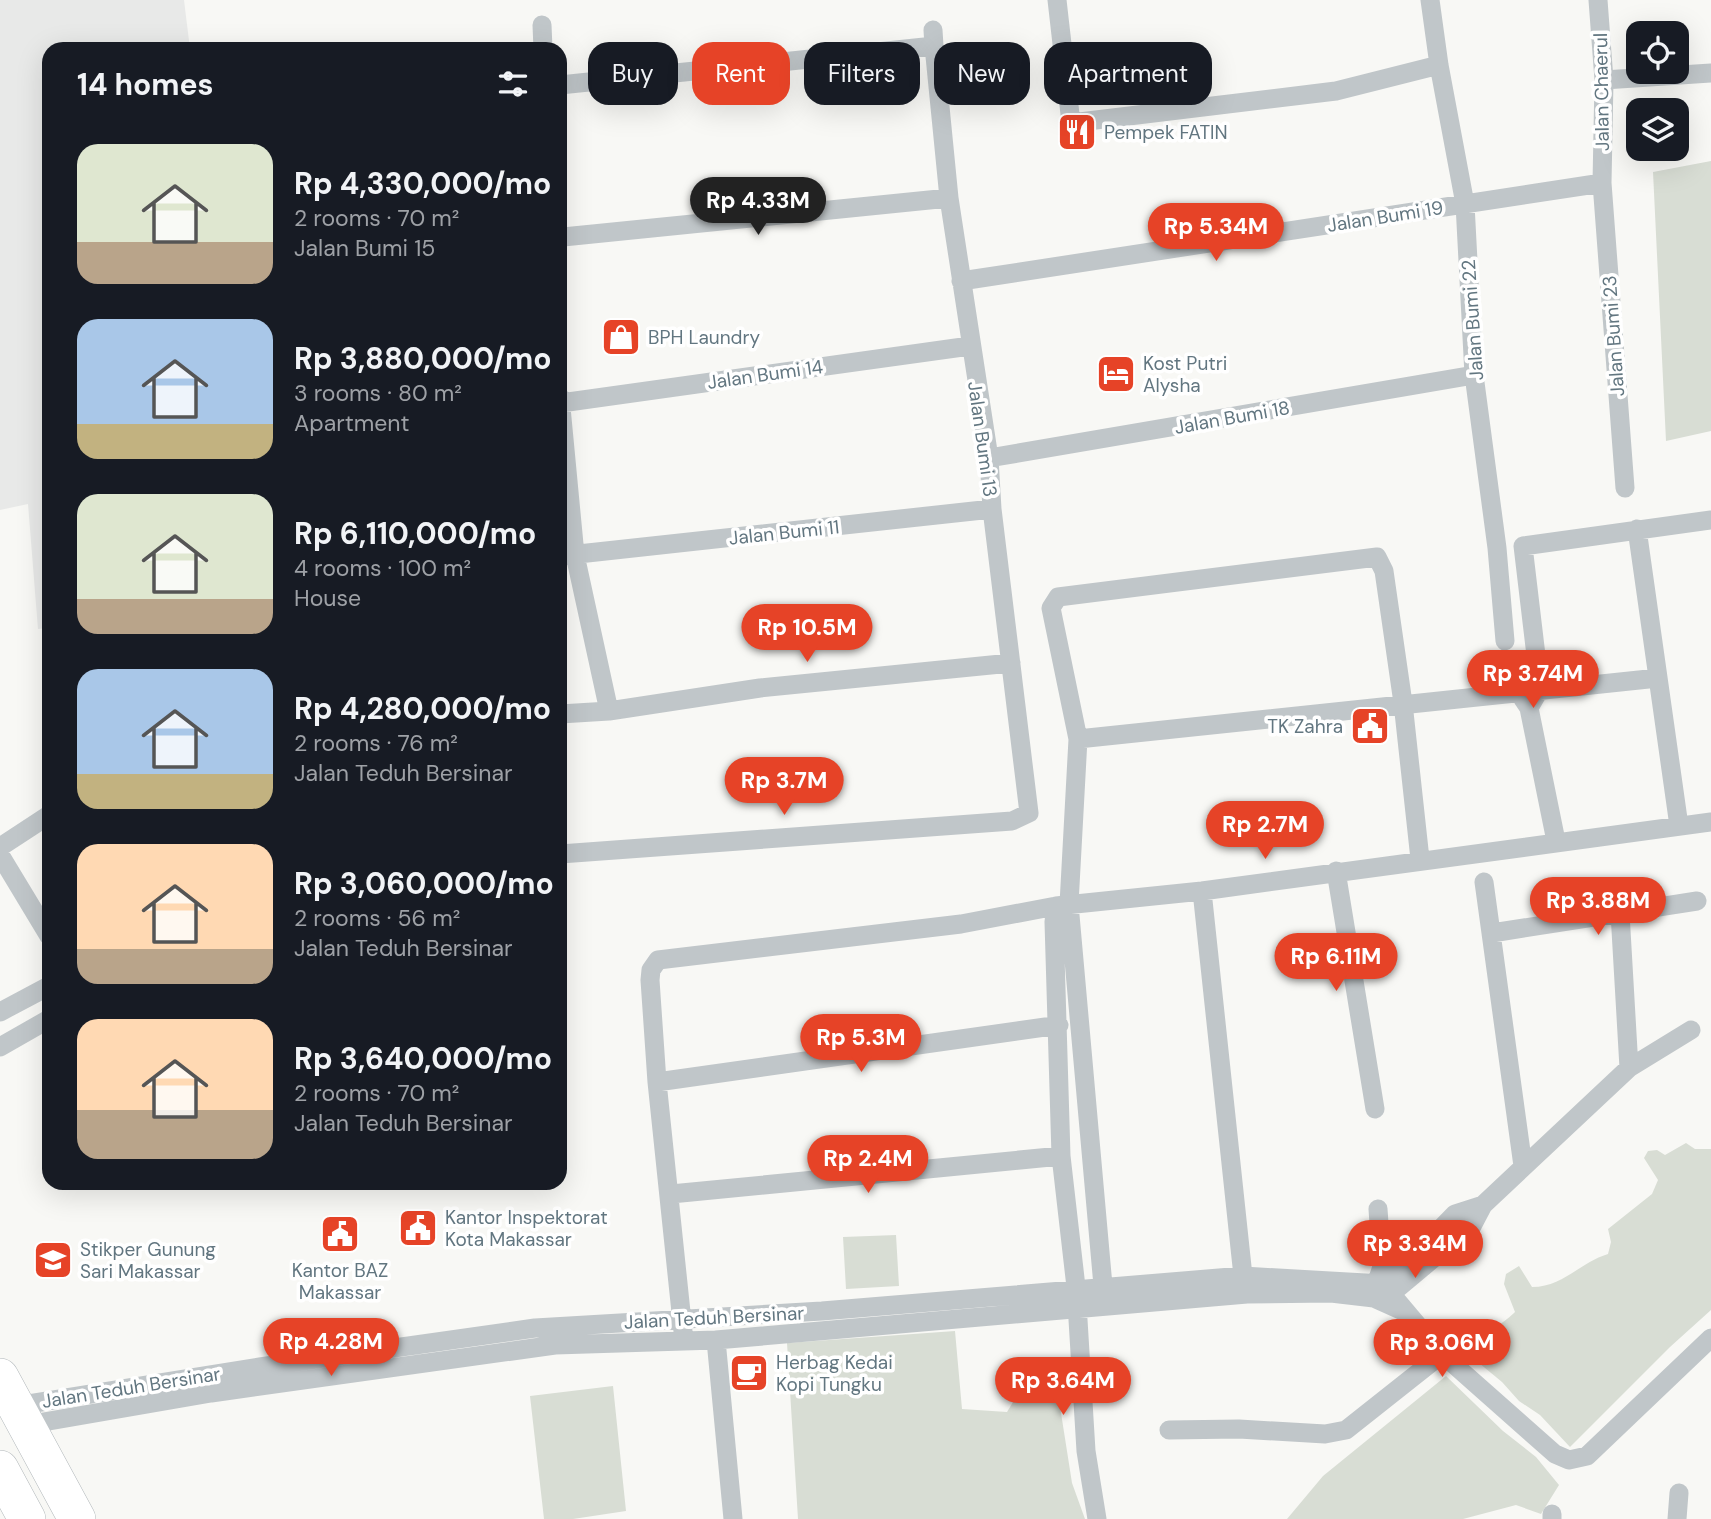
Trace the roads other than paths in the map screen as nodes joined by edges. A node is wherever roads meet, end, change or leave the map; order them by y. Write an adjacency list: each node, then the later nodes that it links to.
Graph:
1 (1057, 0): 6 (street)
2 (1430, 0): 6 (street, Jalan Bumi 22)
3 (1598, 0): 8 (street, Jalan Chaerul)
4 (542, 25): 5 (street)
5 (543, 42)
6 (1438, 65): 12 (street, Jalan Bumi 22)
7 (1711, 73): 8 (street)
8 (1604, 80): 10 (street, Jalan Chaerul)
9 (567, 84): 11 (street, Jalan Bumi 13)
10 (1602, 183): 12 (street, Jalan Bumi 19); 19 (street, Jalan Bumi 23)
11 (948, 198): 13 (street); 14 (street, Jalan Bumi 13)
12 (1465, 204): 14 (street, Jalan Bumi 19); 16 (street, Jalan Bumi 22)
13 (567, 232)
14 (961, 281): 15 (street, Jalan Bumi 13)
15 (970, 346): 17 (street, Jalan Bumi 14); 18 (street, Jalan Bumi 13)
16 (1474, 375): 18 (street, Jalan Bumi 18); 24 (street, Jalan Bumi 22)
17 (567, 402)
18 (989, 458): 20 (street, Jalan Bumi 13)
19 (1625, 488)
20 (992, 509): 23 (street, Jalan Bumi 11); 25 (street, Jalan Bumi 13)
21 (1711, 520): 22 (street)
22 (1637, 529): 26 (street); 27 (street)
23 (567, 555): 31 (street)
24 (1505, 641)
25 (1011, 663): 31 (street); 39 (street, Jalan Bumi 13)
26 (1658, 678): 27 (street); 36 (street)
27 (1540, 689): 28 (street); 30 (street)
28 (1518, 691): 29 (street); 30 (street)
29 (1403, 703): 33 (street); 33 (street); 41 (street)
30 (1529, 708): 37 (street)
31 (609, 711): 32 (street)
32 (567, 714)
33 (1077, 739): 46 (street)
34 (42, 820): 38 (street)
35 (1711, 822): 36 (street)
36 (1679, 826): 37 (street)
37 (1556, 841): 41 (street)
38 (0, 847)
39 (567, 853)
40 (0, 855): 48 (street)
41 (1420, 859): 42 (street)
42 (1336, 871): 44 (street); 58 (street)
43 (1484, 883): 49 (street)
44 (1202, 891): 46 (street); 63 (street)
45 (1697, 901): 47 (street)
46 (1063, 905): 53 (street); 57 (street); 64 (street)
47 (1619, 913): 49 (street); 56 (street)
48 (42, 924)
49 (1492, 933): 60 (street)
50 (42, 990): 51 (street)
51 (0, 1012)
52 (42, 1023): 55 (street)
53 (1059, 1025): 57 (street); 59 (street)
54 (1691, 1030): 56 (street)
55 (0, 1047)
56 (1629, 1068): 60 (street)
57 (657, 1082): 61 (street)
58 (1375, 1109)
59 (1061, 1156): 61 (street); 65 (street)
60 (1523, 1166): 66 (street)
61 (671, 1194): 69 (street)
62 (1378, 1209): 66 (street)
63 (1243, 1276): 64 (street, Jalan Teduh Bersinar); 66 (street, Jalan Teduh Bersinar)
64 (1103, 1286): 65 (street, Jalan Teduh Bersinar); 67 (street)
65 (1076, 1287): 68 (street); 69 (street, Jalan Teduh Bersinar)
66 (1386, 1295): 67 (street, Jalan Teduh Bersinar); 73 (street)
67 (1105, 1306): 68 (street, Jalan Teduh Bersinar)
68 (1077, 1309): 71 (street, Jalan Teduh Bersinar); 82 (street)
69 (683, 1320): 72 (street); 74 (street, Jalan Teduh Bersinar)
70 (1711, 1338): 73 (street)
71 (716, 1340): 72 (street, Jalan Teduh Bersinar); 81 (street)
72 (684, 1341): 74 (street, Jalan Teduh Bersinar)
73 (1442, 1354): 76 (street)
74 (211, 1383): 75 (street, Jalan Teduh Bersinar)
75 (14, 1403): 80 (highway)
76 (1169, 1430)
77 (0, 1469): 79 (highway)
78 (1679, 1493): 83 (street)
79 (27, 1519)
80 (77, 1519)
81 (733, 1519)
82 (1097, 1519)
83 (1677, 1519)

